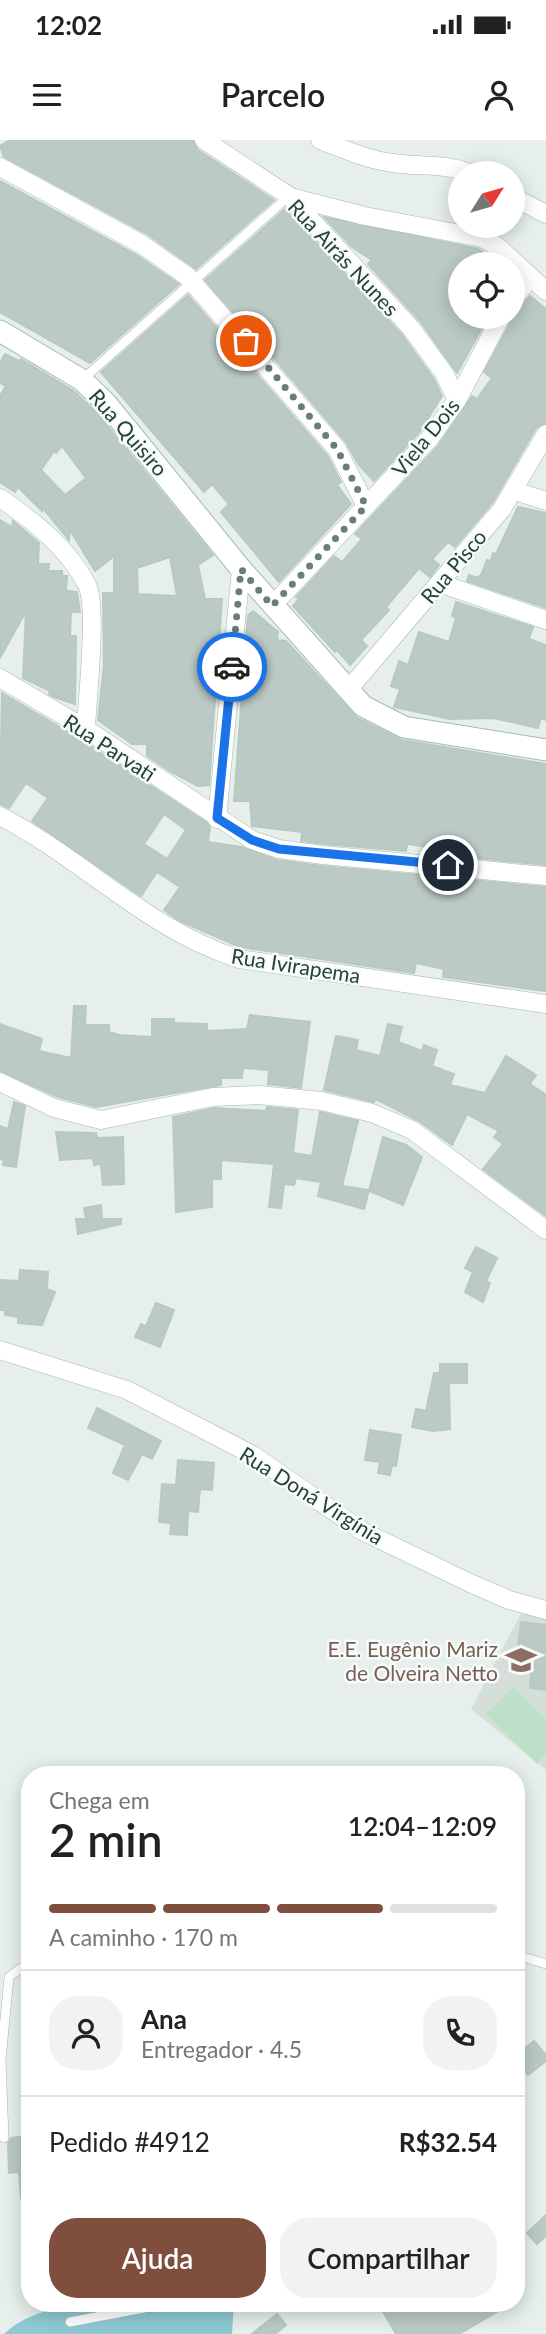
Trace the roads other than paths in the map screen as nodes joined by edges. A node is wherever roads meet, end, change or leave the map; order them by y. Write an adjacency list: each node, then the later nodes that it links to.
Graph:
1 (204, 140): 5 (street, Rua Airás Nunes)
2 (320, 140): 4 (street)
3 (0, 167): 9 (street)
4 (448, 167)
5 (289, 197): 8 (street); 9 (lane); 15 (street, Rua Airás Nunes)
6 (525, 204): 7 (street)
7 (546, 215)
8 (531, 277): 10 (street); 11 (street)
9 (194, 282): 14 (lane); 20 (street)
10 (525, 284)
11 (546, 291)
12 (493, 329): 15 (street, Viela Dois)
13 (0, 331): 14 (street, Rua Quisiro)
14 (82, 380): 21 (street, Rua Quisiro)
15 (457, 400): 20 (street, Viela Dois)
16 (546, 434): 17 (street, Rua Pisco)
17 (515, 491): 19 (street); 22 (street, Rua Pisco)
18 (0, 498): 27 (street)
19 (546, 501)
20 (366, 506): 23 (street, Viela Dois)
21 (241, 569): 23 (street, Rua Quisiro); 30 (street)
22 (439, 583): 24 (street); 26 (street, Rua Pisco)
23 (272, 606): 26 (street, Rua Quisiro)
24 (546, 620)
25 (0, 678): 27 (street, Rua Parvati)
26 (348, 690): 28 (street, Rua Quisiro)
27 (86, 729): 30 (street, Rua Parvati)
28 (546, 750)
29 (0, 816): 32 (street, Rua Ivirapema)
30 (217, 818): 31 (street, Rua Parvati)
31 (546, 876)
32 (546, 1004)
33 (0, 1082): 34 (street)
34 (546, 1230)
35 (0, 1350): 36 (street, Rua Doná Virgínia)
36 (546, 1610)
37 (525, 1958): 38 (lane)
38 (546, 1964)
39 (21, 1968): 40 (lane)
40 (4, 2138)
41 (133, 2312): 42 (lane)
42 (70, 2322)

